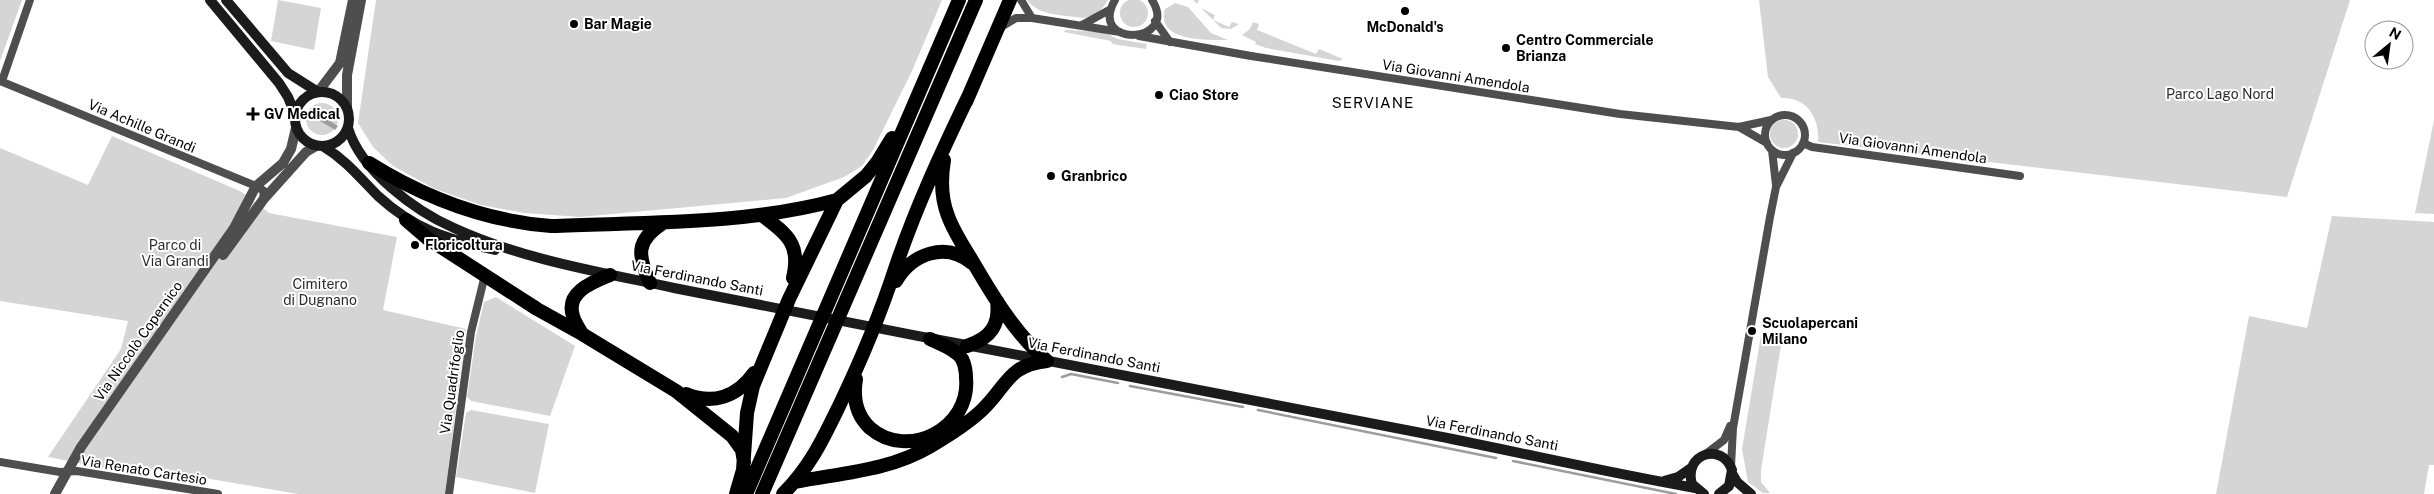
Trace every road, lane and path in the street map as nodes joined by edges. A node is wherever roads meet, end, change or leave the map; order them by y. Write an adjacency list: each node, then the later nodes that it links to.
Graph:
1 (30, 0): 20 (street)
2 (210, 0): 24 (main road)
3 (226, 0): 21 (main road)
4 (353, 0): 21 (street)
5 (361, 0): 23 (street)
6 (959, 0): 26 (highway)
7 (976, 0): 75 (highway)
8 (1010, 0): 16 (highway)
9 (1021, 0): 13 (street)
10 (1115, 0): 12 (street)
11 (1152, 0): 14 (street)
12 (1111, 10): 15 (street); 17 (street)
13 (1032, 18): 15 (street); 16 (street)
14 (1155, 21): 18 (street); 19 (street)
15 (1082, 25): 17 (street)
16 (996, 32): 22 (highway)
17 (1120, 32): 18 (street, Via Giovanni Amendola)
18 (1139, 36): 19 (street, Via Giovanni Amendola)
19 (1170, 42): 27 (street, Via Giovanni Amendola)
20 (1, 81): 37 (street, Via Achille Grandi)
21 (318, 92): 23 (main road); 24 (main road)
22 (969, 95): 45 (highway); 49 (highway)
23 (347, 107): 29 (main road)
24 (295, 114): 28 (main road)
25 (1771, 120): 27 (street, Via Giovanni Amendola); 30 (street); 31 (street)
26 (905, 126): 40 (highway); 74 (highway)
27 (1739, 127): 30 (street, Via Giovanni Amendola)
28 (296, 128): 32 (main road); 37 (street, Via Niccolò Copernico)
29 (348, 128): 32 (main road); 35 (main road)
30 (1766, 143): 33 (street)
31 (1803, 143): 34 (street); 36 (street, Via Giovanni Amendola)
32 (320, 146): 39 (street, Via Niccolò Copernico); 42 (main road)
33 (1772, 150): 34 (street); 38 (street)
34 (1794, 153): 38 (street)
35 (369, 163): 43 (highway); 44 (main road)
36 (2020, 176)
37 (256, 186): 39 (street); 65 (street, Via Niccolò Copernico)
38 (1776, 187): 59 (street)
39 (263, 200): 65 (street, Via Niccolò Copernico)
40 (837, 200): 41 (highway); 50 (highway)
41 (763, 216): 43 (highway); 50 (highway)
42 (406, 220): 44 (main road); 46 (highway)
43 (665, 222): 48 (highway)
44 (521, 253): 47 (main road, Via Ferdinando Santi)
45 (976, 267): 49 (highway); 51 (highway)
46 (486, 275): 52 (highway); 72 (street, Via Quadrifoglio)
47 (610, 275): 48 (main road, Via Ferdinando Santi); 52 (highway)
48 (650, 283): 53 (main road, Via Ferdinando Santi)
49 (888, 295): 57 (highway)
50 (789, 299): 55 (highway)
51 (998, 300): 54 (highway); 56 (highway)
52 (582, 334): 58 (highway)
53 (930, 339): 54 (main road, Via Ferdinando Santi); 57 (highway)
54 (968, 346): 56 (main road, Via Ferdinando Santi)
55 (763, 358): 58 (highway); 62 (highway)
56 (1047, 361): 66 (main road, Via Ferdinando Santi); 67 (highway)
57 (858, 365): 67 (highway)
58 (676, 391): 62 (highway)
59 (1739, 403): 60 (street); 64 (street)
60 (1707, 454): 63 (main road); 64 (main road)
61 (0, 462): 65 (street, Via Renato Cartesio)
62 (744, 462): 73 (highway)
63 (1691, 468): 66 (main road); 68 (main road)
64 (1732, 470): 77 (main road); 78 (main road)
65 (67, 471): 69 (street, Via Niccolò Copernico); 70 (street, Via Niccolò Copernico); 71 (street, Via Renato Cartesio)
66 (1663, 481): 68 (main road, Via Ferdinando Santi)
67 (796, 482): 76 (highway)
68 (1699, 492)
69 (49, 494)
70 (55, 494)
71 (218, 494)
72 (449, 494)
73 (736, 494)
74 (746, 494)
75 (762, 494)
76 (783, 494)
77 (1724, 494)
78 (1751, 494)

